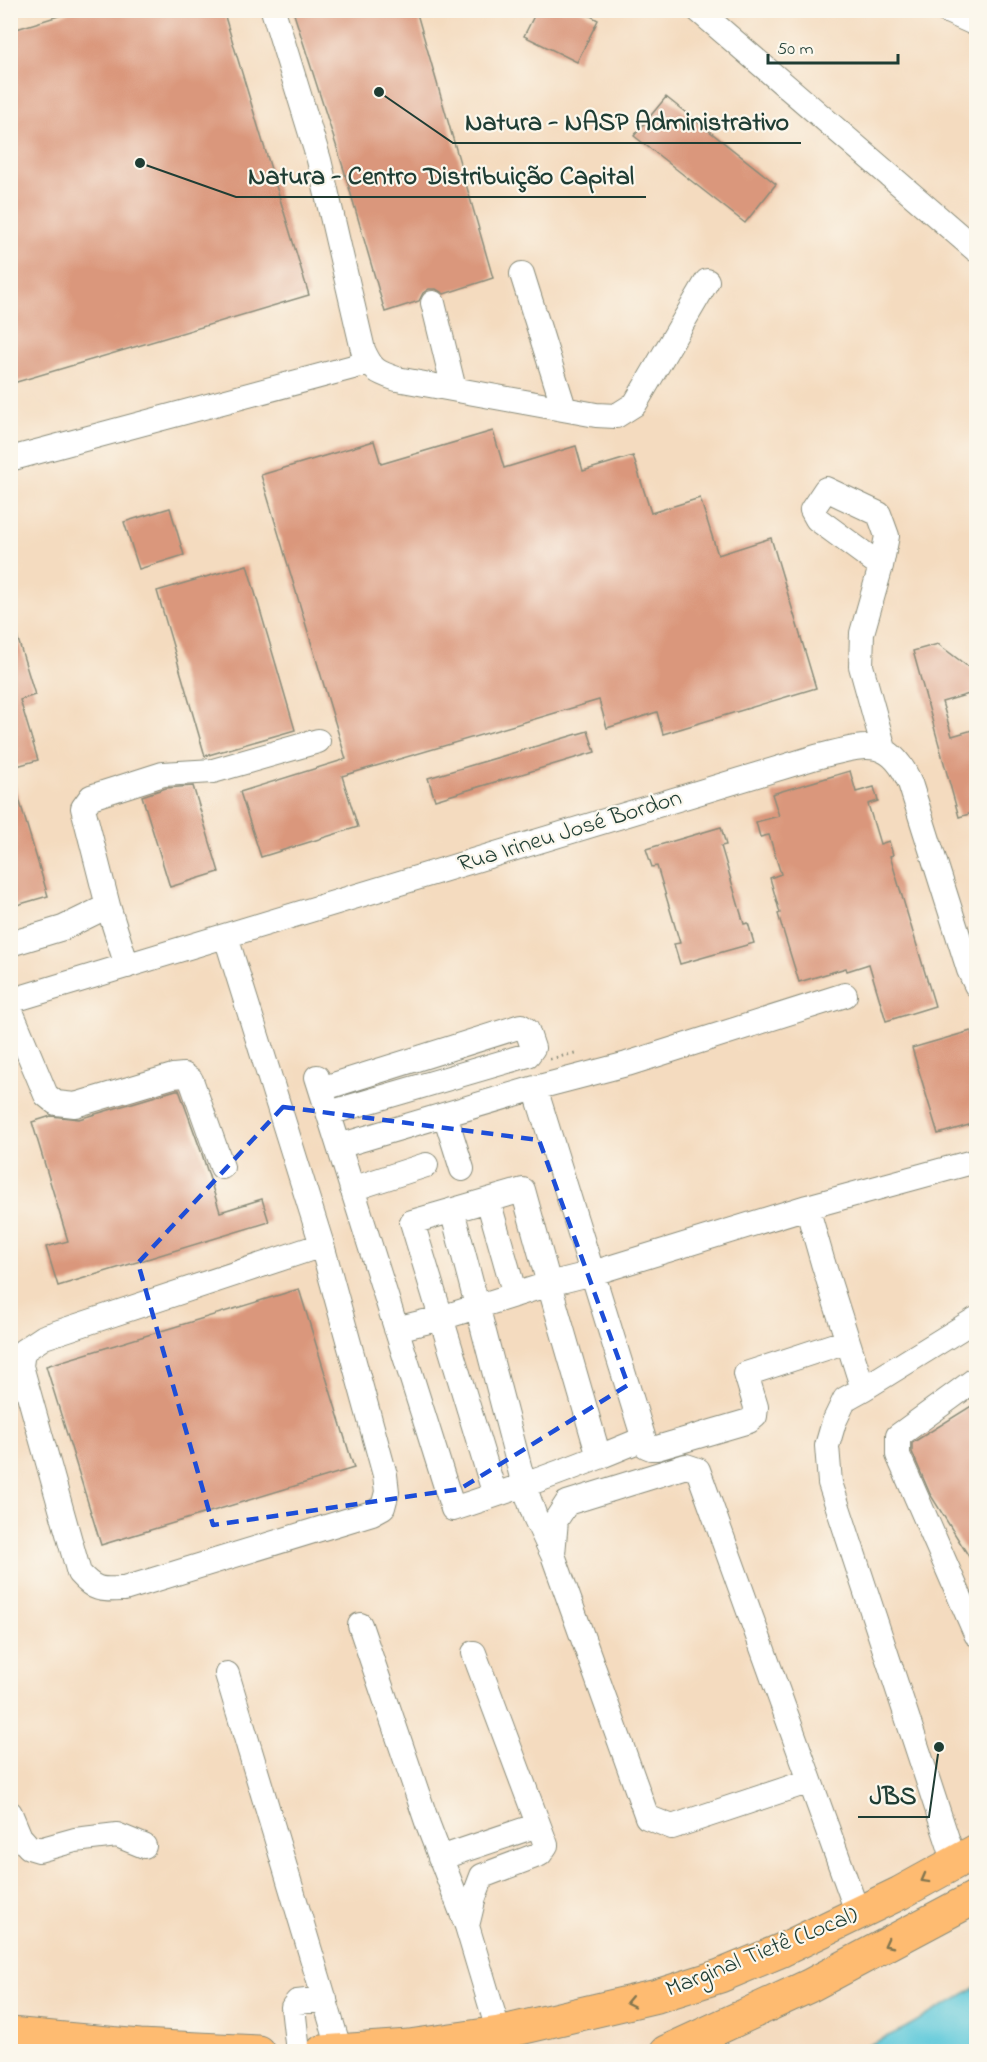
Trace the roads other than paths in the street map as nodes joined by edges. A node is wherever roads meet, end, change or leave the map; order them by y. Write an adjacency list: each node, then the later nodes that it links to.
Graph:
1 (273, 10): 9 (street)
2 (698, 10): 5 (street)
3 (945, 10): 4 (street)
4 (976, 24)
5 (976, 250)
6 (522, 274): 11 (street)
7 (707, 281): 11 (street)
8 (433, 303): 10 (street)
9 (368, 363): 10 (street); 12 (street)
10 (454, 389): 11 (street)
11 (564, 408)
12 (10, 459)
13 (881, 566): 15 (street)
14 (318, 741): 16 (street)
15 (884, 749): 17 (street, Rua Irineu José Bordon); 20 (street)
16 (108, 906): 18 (street); 19 (street)
17 (226, 937): 19 (street, Rua Irineu José Bordon); 36 (street)
18 (10, 944)
19 (127, 966): 22 (street, Rua Irineu José Bordon)
20 (976, 986)
21 (844, 995): 24 (street)
22 (10, 1001)
23 (10, 1009): 29 (street)
24 (535, 1088): 26 (street); 37 (street)
25 (329, 1113): 25 (street); 27 (street)
26 (445, 1115): 27 (street); 31 (street)
27 (339, 1146): 32 (street)
28 (426, 1166): 32 (street)
29 (222, 1167)
30 (975, 1167): 34 (street)
31 (462, 1169)
32 (352, 1189): 43 (street)
33 (488, 1200): 35 (street); 38 (street); 39 (street)
34 (807, 1208): 37 (street); 44 (street)
35 (452, 1210): 40 (street); 41 (street)
36 (322, 1245): 36 (street)
37 (593, 1273): 38 (street); 47 (street)
38 (549, 1284): 39 (street); 48 (street)
39 (515, 1295): 40 (street)
40 (477, 1306): 41 (street); 49 (street)
41 (441, 1318): 43 (street); 50 (street)
42 (976, 1319): 46 (street)
43 (396, 1329): 50 (street)
44 (847, 1341): 46 (street); 47 (street)
45 (976, 1379): 53 (street)
46 (863, 1389): 60 (street)
47 (643, 1439): 48 (street)
48 (599, 1456): 49 (street)
49 (524, 1485): 50 (street); 51 (street)
50 (495, 1495)
51 (553, 1555): 56 (street); 56 (street)
52 (360, 1625): 61 (street)
53 (976, 1634)
54 (474, 1653): 58 (street)
55 (227, 1674): 65 (street)
56 (810, 1781): 63 (street)
57 (10, 1813): 59 (street)
58 (538, 1825): 61 (street); 64 (street)
59 (144, 1846)
60 (966, 1857): 63 (highway, Marginal Tietê (Local), one-way to 63)
61 (440, 1858): 64 (street)
62 (976, 1897): 74 (highway, one-way to 74)
63 (858, 1914): 66 (highway, Marginal Tietê (Local), one-way to 66)
64 (467, 1926): 66 (street)
65 (325, 1999): 69 (street); 72 (street)
66 (499, 2033): 69 (highway, Marginal Tietê (Local))
67 (10, 2034): 68 (highway)
68 (141, 2046): 70 (highway); 71 (highway)
69 (340, 2051): 73 (highway, Marginal Tietê (Local))
70 (84, 2052)
71 (258, 2052)
72 (298, 2052)
73 (322, 2052)
74 (666, 2052)

